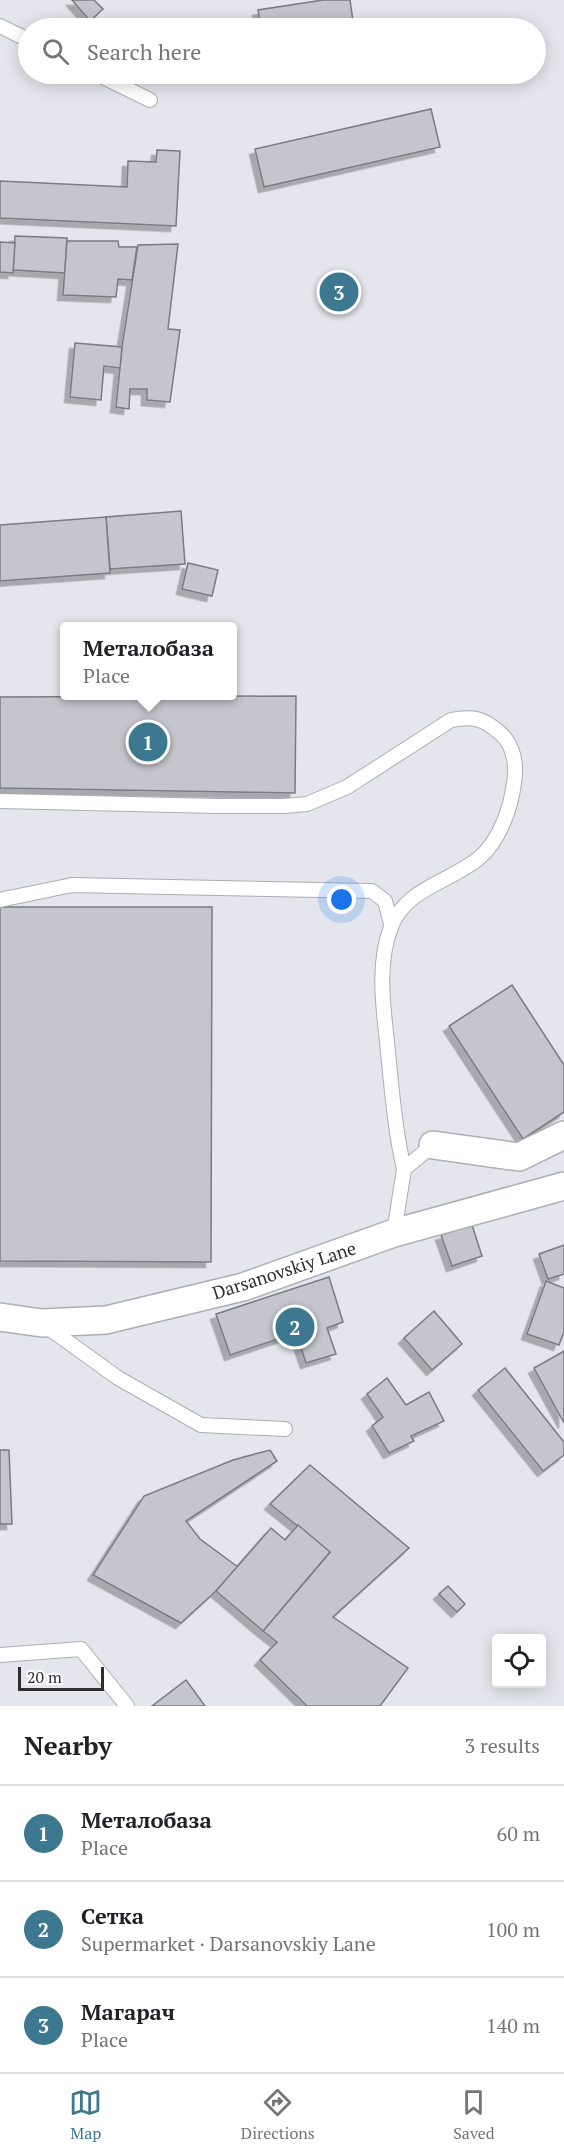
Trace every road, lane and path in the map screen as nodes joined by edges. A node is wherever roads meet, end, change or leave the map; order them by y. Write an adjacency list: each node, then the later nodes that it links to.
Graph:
1 (0, 26): 2 (lane)
2 (18, 35)
3 (117, 84): 4 (lane)
4 (150, 100)
5 (0, 801): 7 (lane)
6 (0, 900): 7 (lane)
7 (391, 924): 10 (lane)
8 (564, 1134): 9 (street)
9 (433, 1145): 10 (lane)
10 (404, 1169): 12 (lane)
11 (564, 1186): 12 (street, Darsanovskiy Lane)
12 (394, 1233): 14 (street, Darsanovskiy Lane)
13 (0, 1317): 14 (street, Darsanovskiy Lane)
14 (42, 1323): 15 (lane)
15 (285, 1429)
16 (0, 1655): 17 (lane)
17 (127, 1706)

